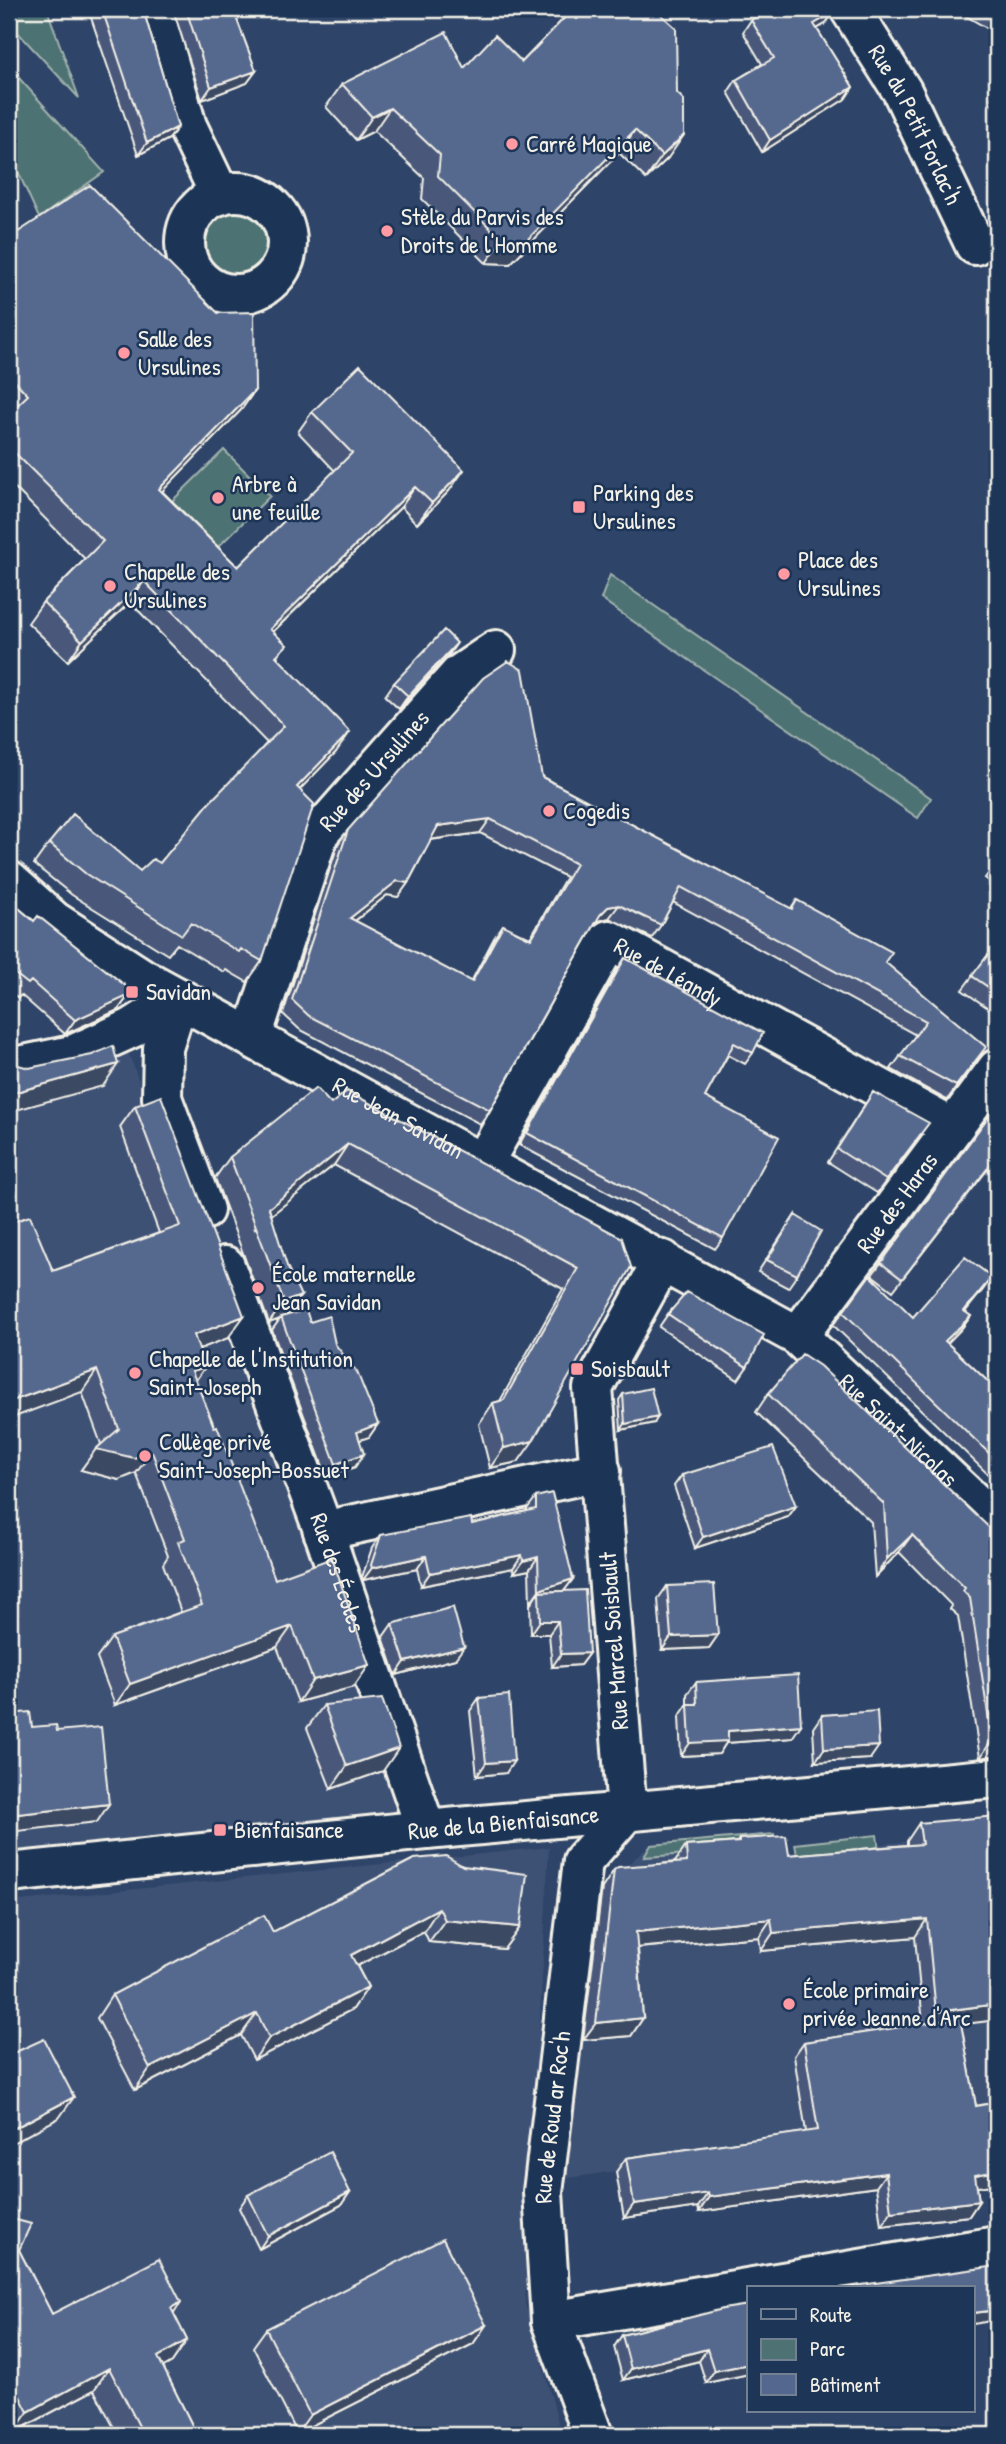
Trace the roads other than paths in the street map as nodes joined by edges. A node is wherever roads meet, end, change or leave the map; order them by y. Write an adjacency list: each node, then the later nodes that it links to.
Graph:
1 (153, 9): 3 (street)
2 (850, 9): 4 (street, Rue du Petit Forlac'h)
3 (219, 195)
4 (975, 245)
5 (496, 649): 8 (street, Rue des Ursulines)
6 (9, 881): 7 (street, Rue Jean Savidan)
7 (179, 998): 8 (street, Rue Jean Savidan); 9 (street); 17 (street, Rue des Écoles)
8 (252, 1037): 12 (street, Rue Jean Savidan)
9 (9, 1068)
10 (997, 1069): 11 (street, Rue des Haras)
11 (952, 1128): 12 (street, Rue de Léandy); 14 (street, Rue des Haras)
12 (484, 1162): 13 (street, Rue Jean Savidan)
13 (663, 1260): 14 (street, Rue Jean Savidan); 15 (street, Rue Marcel Soisbault)
14 (798, 1336): 16 (street, Rue Saint-Nicolas)
15 (601, 1471): 17 (street); 19 (street, Rue Marcel Soisbault)
16 (997, 1524)
17 (323, 1531): 20 (street, Rue des Écoles)
18 (997, 1778): 19 (street, Rue de la Bienfaisance)
19 (627, 1811): 20 (street, Rue de la Bienfaisance); 25 (street, Rue de Roud ar Roc'h)
20 (426, 1830): 21 (street, Rue de la Bienfaisance)
21 (9, 1873)
22 (997, 2246): 23 (street)
23 (759, 2286)
24 (747, 2288): 25 (street)
25 (551, 2321): 26 (street, Rue de Roud ar Roc'h)
26 (593, 2435)

